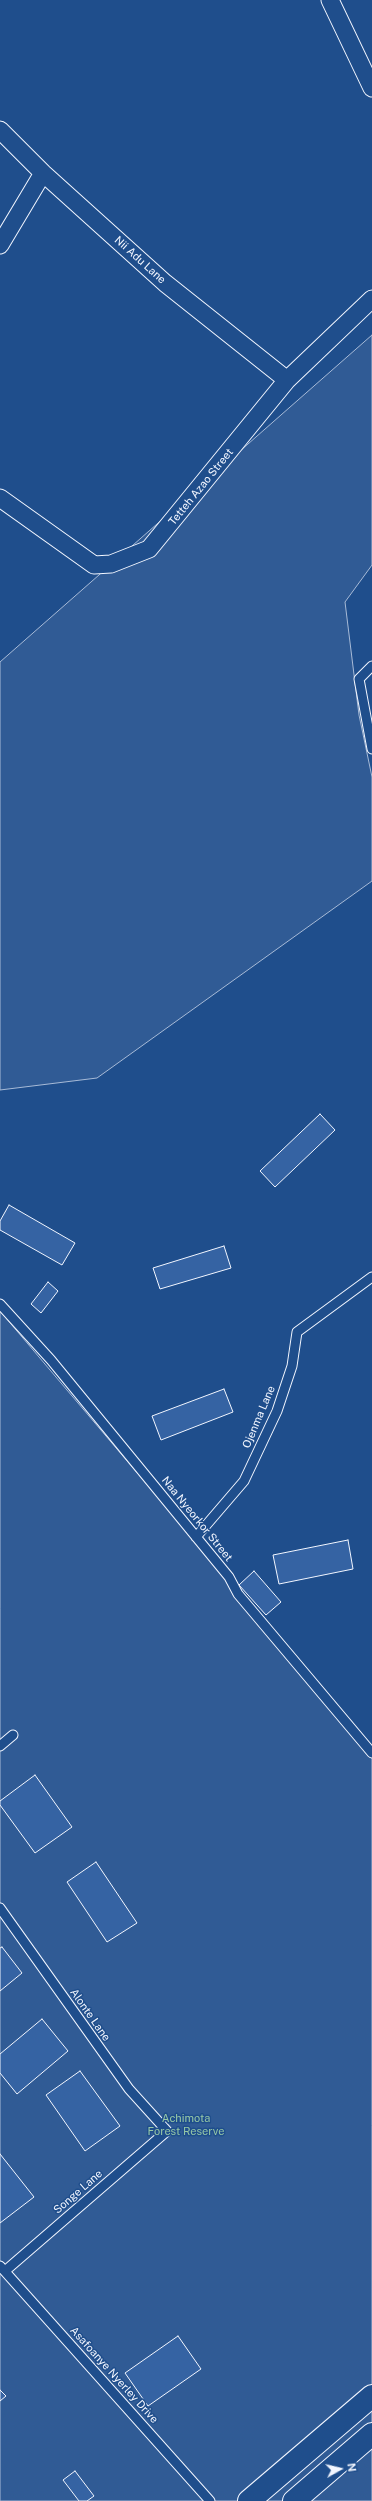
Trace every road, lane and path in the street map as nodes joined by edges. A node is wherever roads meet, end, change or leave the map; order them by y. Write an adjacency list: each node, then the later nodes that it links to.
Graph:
1 (330, 0): 2 (street)
2 (372, 88)
3 (0, 130): 4 (street, Nii Adu Lane)
4 (43, 173): 5 (street); 7 (street, Nii Adu Lane)
5 (0, 245)
6 (372, 299): 7 (street, Tetteh Azao Street)
7 (287, 380): 8 (street, Tetteh Azao Street)
8 (0, 498)
9 (372, 666): 10 (lane)
10 (372, 749)
11 (372, 1277): 13 (lane, Ojenma Lane)
12 (0, 1304): 13 (lane, Naa Nyeorkor Street)
13 (196, 1537): 16 (lane, Naa Nyeorkor Street)
14 (13, 1735): 15 (lane)
15 (0, 1746)
16 (372, 1753)
17 (0, 1908): 18 (lane, Alonte Lane)
18 (167, 2131): 19 (lane, Songe Lane)
19 (2, 2268): 22 (lane, Asafoanye Nyerley Drive)
20 (372, 2396): 23 (main road)
21 (372, 2434): 24 (main road)
22 (210, 2501)
23 (249, 2501)
24 (294, 2501)

